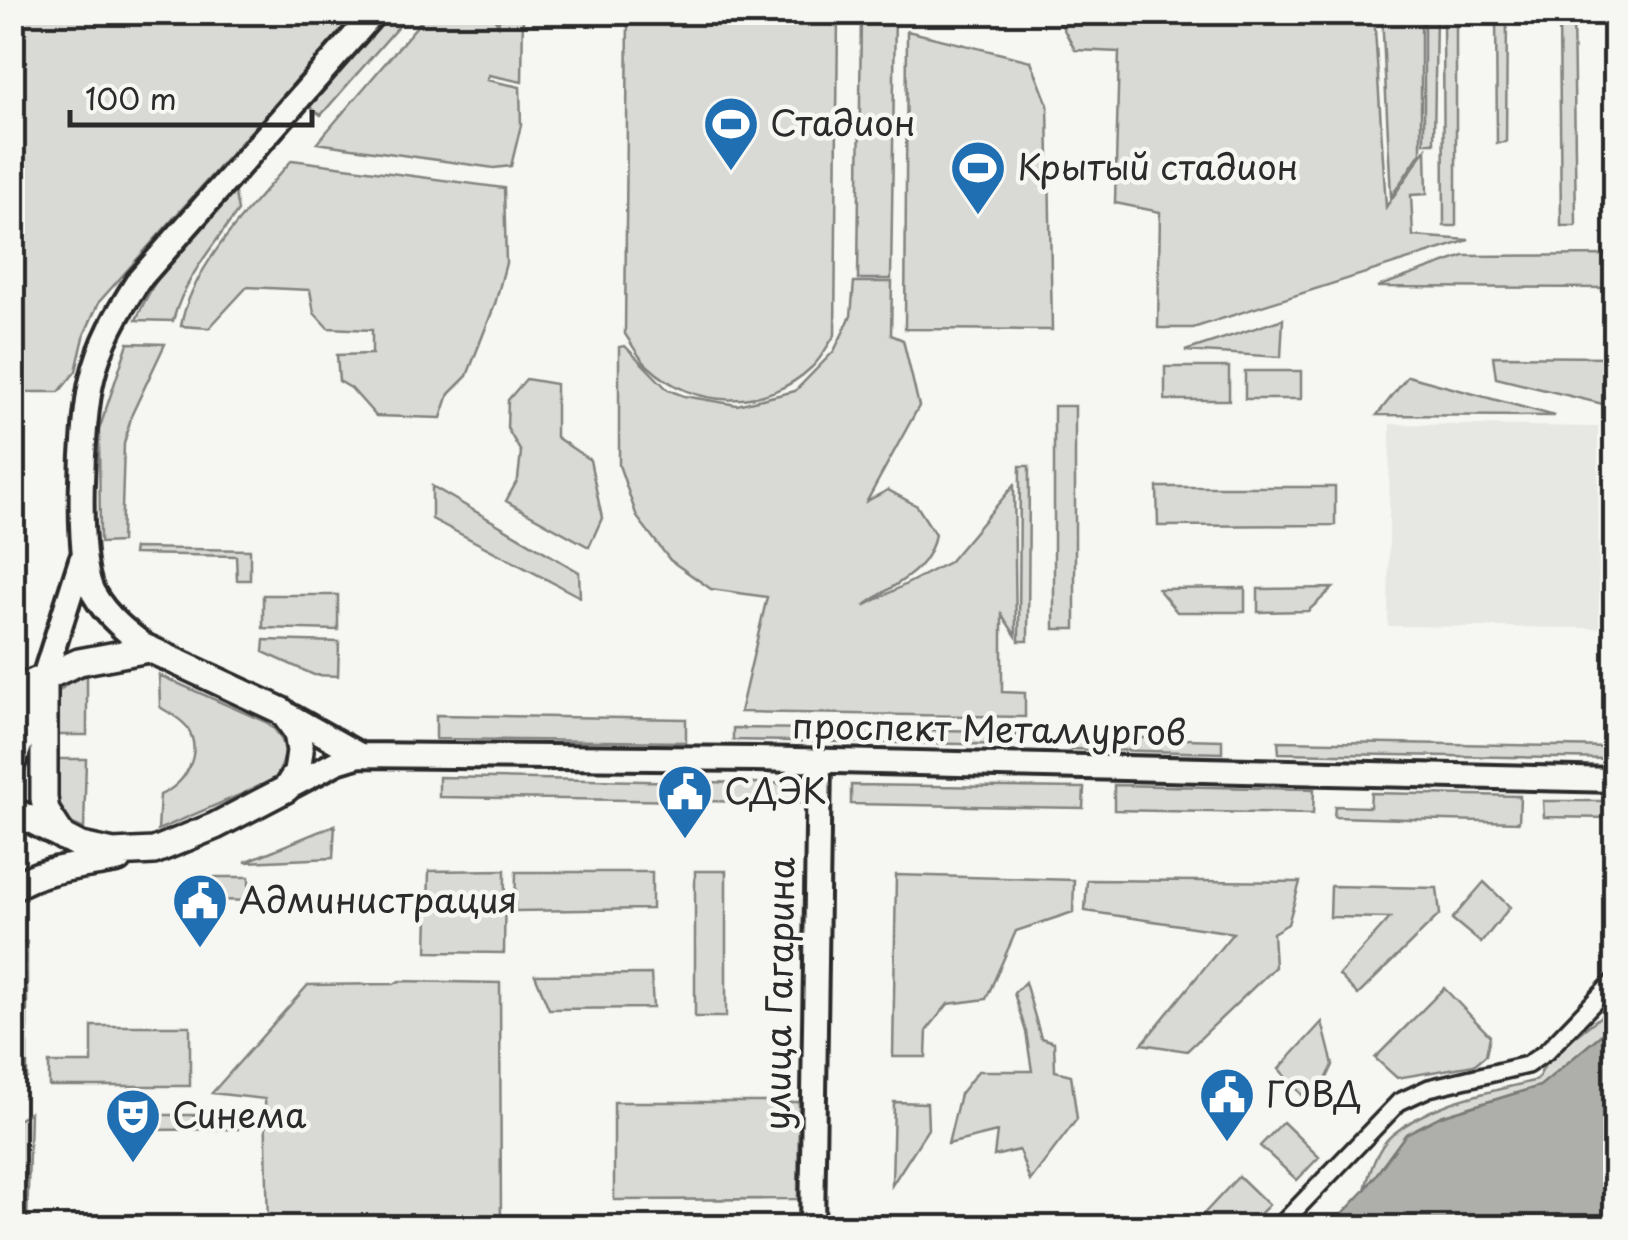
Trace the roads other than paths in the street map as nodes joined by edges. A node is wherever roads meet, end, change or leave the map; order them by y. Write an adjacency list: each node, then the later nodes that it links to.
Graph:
1 (375, 12): 2 (main road)
2 (83, 552): 3 (main road); 4 (main road)
3 (149, 649): 4 (main road); 6 (main road)
4 (44, 677): 5 (main road); 7 (main road); 10 (main road); 14 (main road)
5 (12, 692)
6 (282, 711): 8 (main road, проспект Металлургов); 12 (main road)
7 (12, 714)
8 (360, 755): 9 (main road, проспект Металлургов); 12 (main road, проспект Металлургов)
9 (819, 762): 11 (main road, проспект Металлургов); 18 (main road, улица Гагарина)
10 (12, 763)
11 (1616, 780)
12 (286, 790): 15 (main road)
13 (12, 810): 14 (main road)
14 (64, 838): 15 (main road)
15 (154, 851): 16 (main road)
16 (12, 888)
17 (1616, 979): 19 (street)
18 (812, 1228)
19 (1278, 1228)

